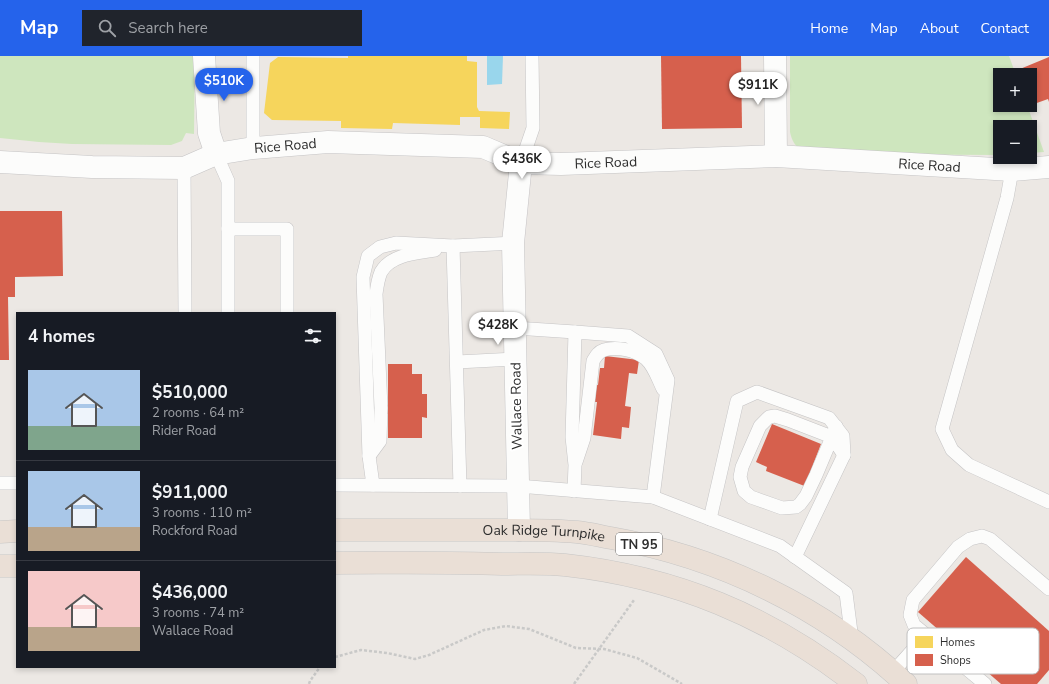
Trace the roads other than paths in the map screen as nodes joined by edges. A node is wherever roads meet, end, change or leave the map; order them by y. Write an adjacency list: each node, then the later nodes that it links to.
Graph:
1 (204, 56): 6 (street)
2 (253, 56): 5 (lane)
3 (532, 56): 9 (lane)
4 (775, 56): 7 (street)
5 (253, 148): 6 (street, Rice Road); 9 (street, Rice Road)
6 (216, 154): 11 (street, Rice Road); 13 (lane)
7 (776, 156): 9 (street, Rice Road); 12 (street, Rice Road)
8 (0, 162): 11 (street, Rice Road)
9 (521, 163): 14 (street, Wallace Road)
10 (1049, 167): 12 (street, Rice Road)
11 (184, 168): 16 (lane)
12 (1012, 170): 35 (lane)
13 (228, 229): 17 (lane); 18 (lane)
14 (513, 243): 15 (lane); 19 (street, Wallace Road)
15 (453, 246): 22 (lane); 25 (lane); 25 (lane)
16 (185, 312)
17 (228, 312)
18 (287, 312)
19 (515, 328): 20 (lane); 21 (street, Wallace Road)
20 (575, 332): 23 (lane); 26 (lane)
21 (515, 359): 22 (lane); 32 (street, Wallace Road)
22 (457, 362): 31 (lane)
23 (666, 396): 26 (lane); 34 (lane)
24 (834, 432): 24 (lane); 36 (lane); 41 (lane)
25 (369, 456): 30 (lane)
26 (575, 465): 33 (lane)
27 (0, 483): 28 (lane)
28 (16, 483)
29 (336, 485): 30 (lane)
30 (373, 485): 31 (lane)
31 (460, 486): 32 (lane)
32 (518, 486): 33 (lane); 38 (street, Wallace Road)
33 (574, 491): 34 (lane)
34 (653, 497): 36 (lane)
35 (1049, 502)
36 (710, 519): 41 (lane)
37 (336, 530): 38 (highway, Oak Ridge Turnpike / TN 95)
38 (519, 530): 47 (highway, Oak Ridge Turnpike / TN 95)
39 (0, 532): 40 (highway)
40 (16, 532)
41 (795, 557): 47 (lane)
42 (336, 563): 51 (highway, TN 95)
43 (0, 566): 44 (highway)
44 (16, 566)
45 (1049, 589): 46 (lane)
46 (918, 628)
47 (852, 640): 50 (highway, Oak Ridge Turnpike / TN 95)
48 (907, 665): 50 (lane)
49 (973, 674): 52 (lane)
50 (899, 678)
51 (856, 684)
52 (985, 684)

